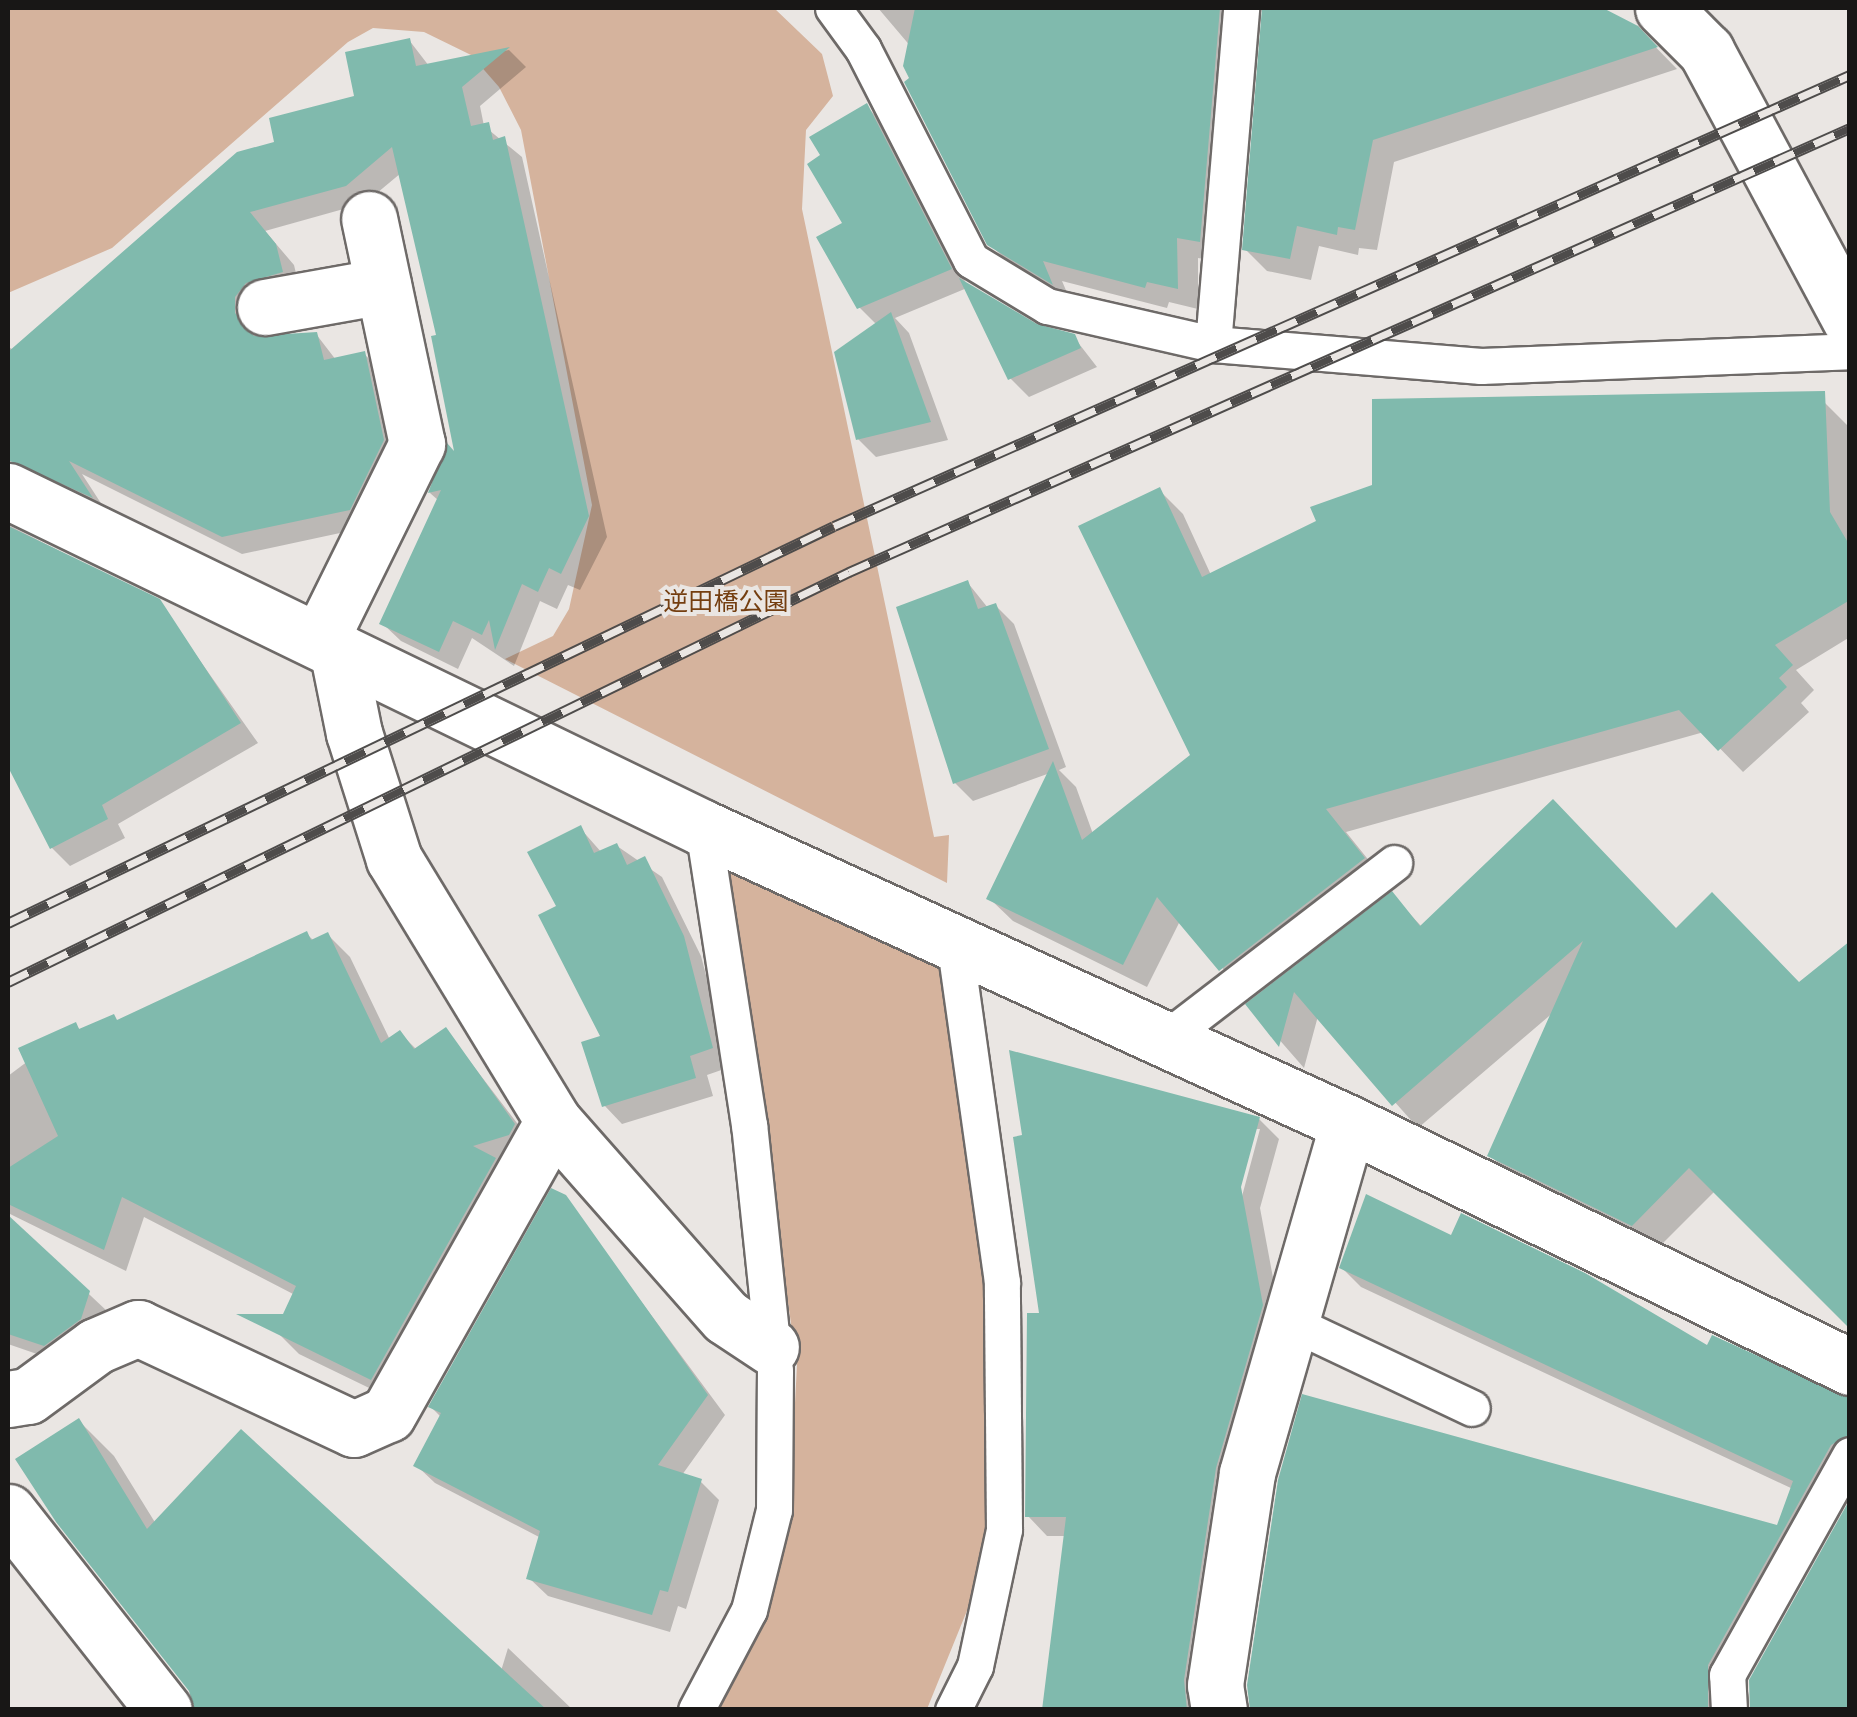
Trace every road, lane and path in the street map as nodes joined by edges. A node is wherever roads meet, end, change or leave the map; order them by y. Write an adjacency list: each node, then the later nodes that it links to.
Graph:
1 (833, 8): 8 (lane)
2 (1241, 8): 8 (lane)
3 (1663, 8): 7 (street)
4 (368, 219): 5 (street)
5 (383, 286): 6 (street); 11 (street)
6 (265, 307)
7 (1850, 320)
8 (1213, 344): 9 (lane)
9 (1850, 351)
10 (8, 491): 11 (street)
11 (328, 644): 12 (street); 16 (street)
12 (703, 828): 14 (street); 19 (lane)
13 (1394, 863): 15 (lane)
14 (954, 946): 15 (street); 27 (lane)
15 (1165, 1039): 17 (street)
16 (553, 1121): 19 (street); 21 (street)
17 (1348, 1123): 18 (street); 20 (street)
18 (1290, 1322): 22 (lane); 28 (street)
19 (771, 1347): 26 (lane)
20 (1850, 1366)
21 (8, 1399)
22 (1472, 1408)
23 (1850, 1456): 29 (lane)
24 (8, 1512): 25 (street)
25 (164, 1710)
26 (696, 1710)
27 (952, 1710)
28 (1219, 1710)
29 (1730, 1710)

